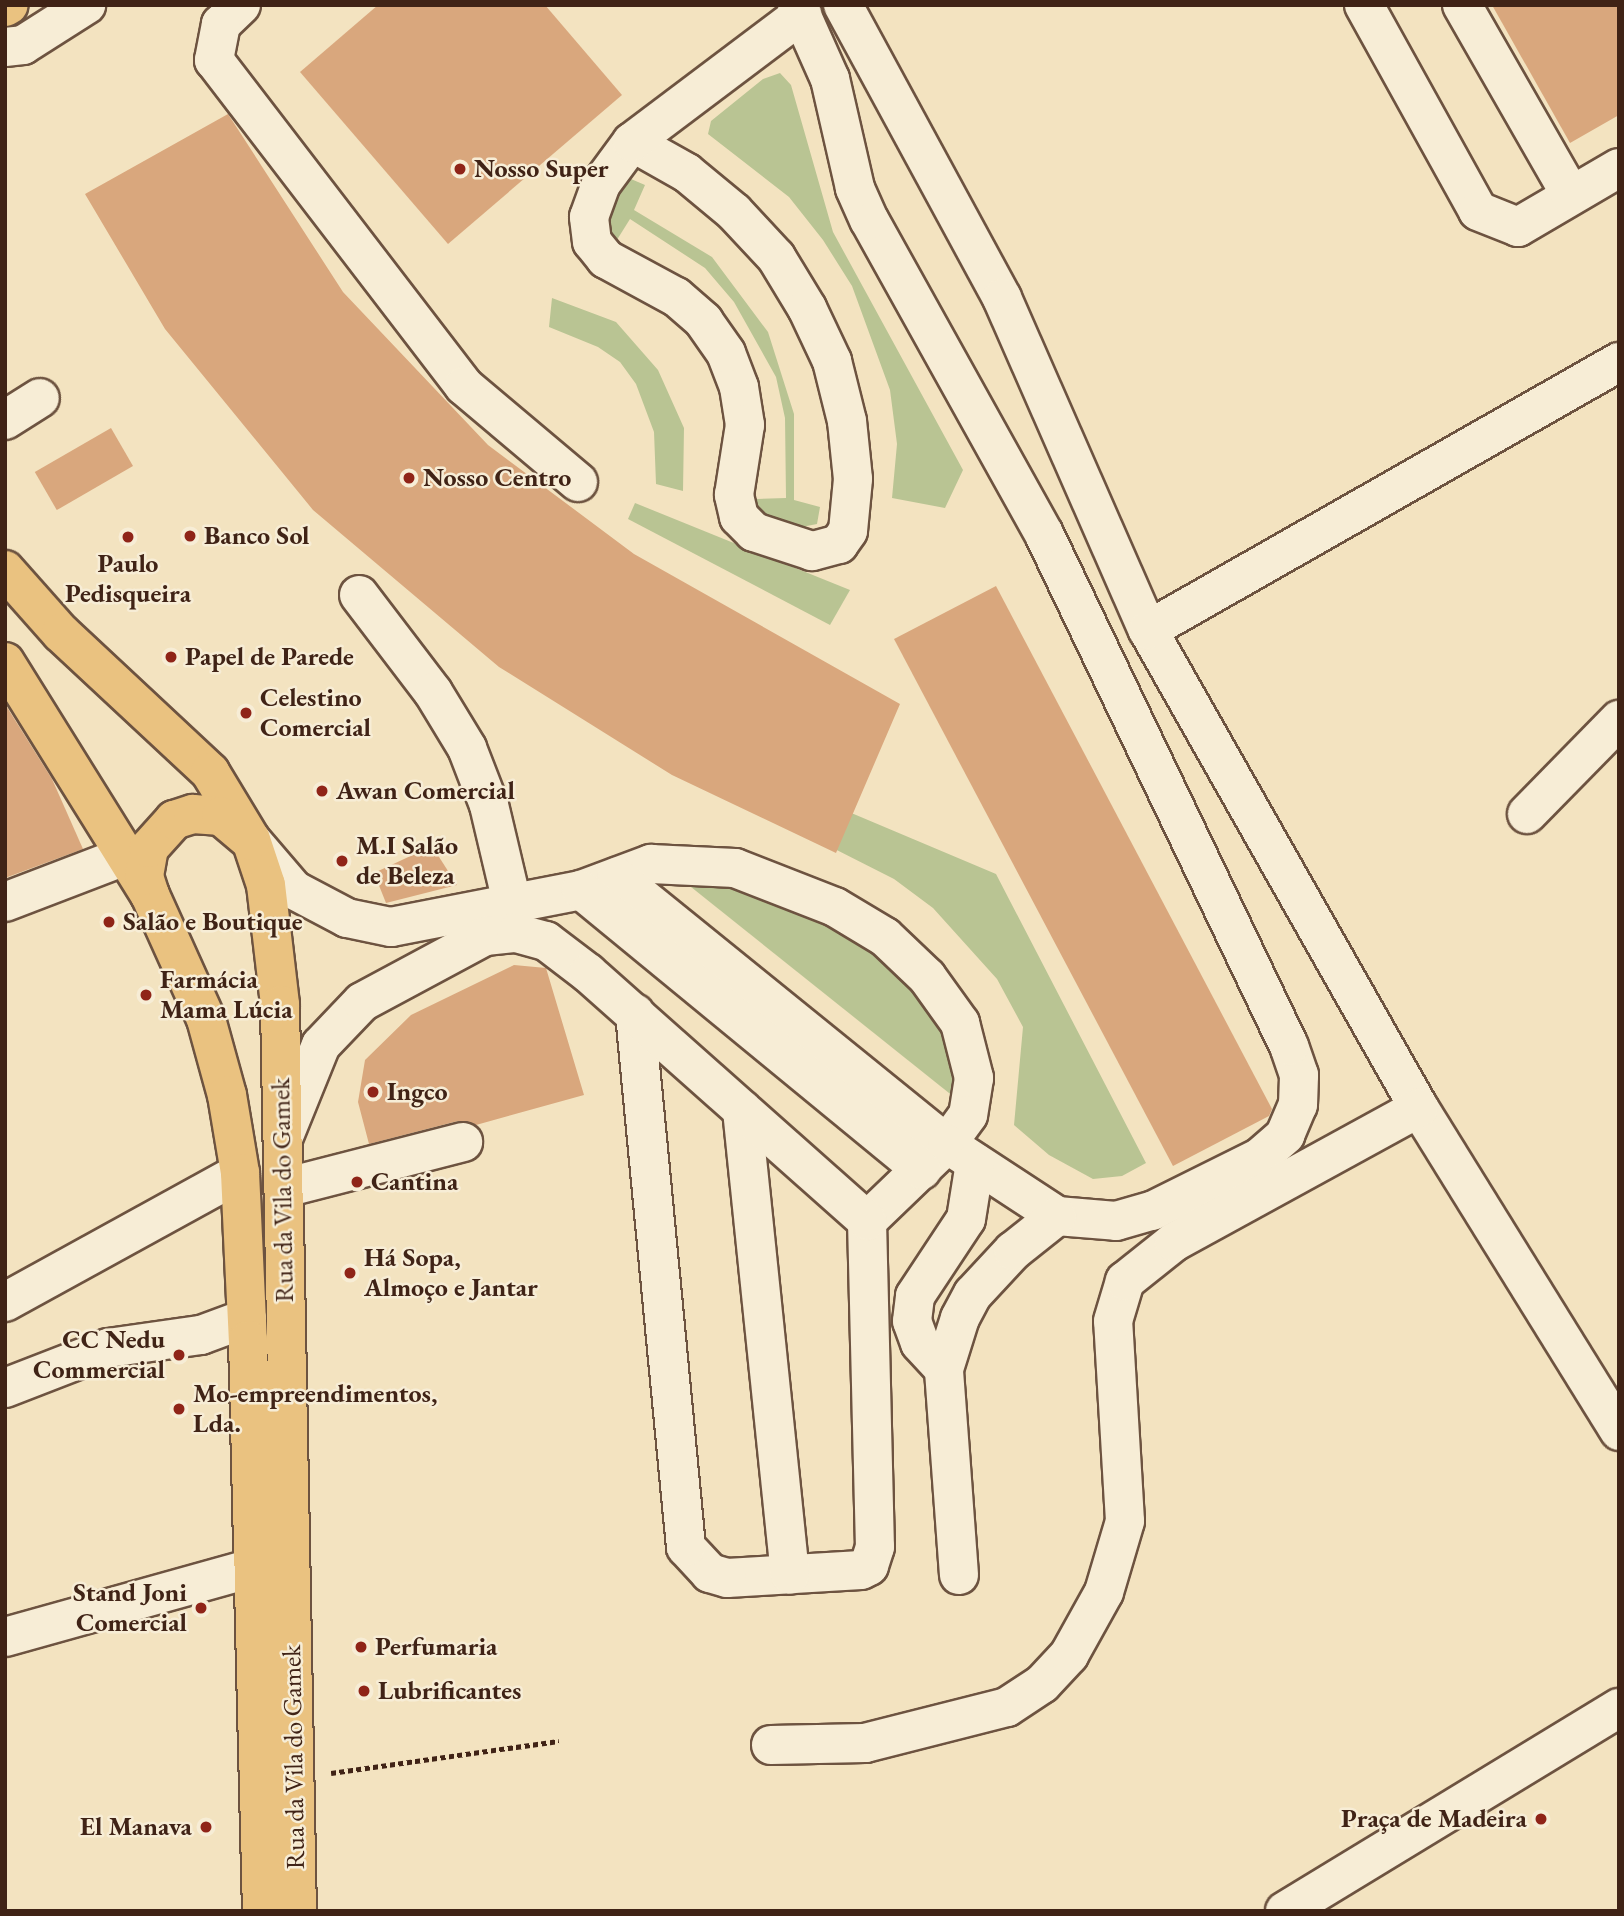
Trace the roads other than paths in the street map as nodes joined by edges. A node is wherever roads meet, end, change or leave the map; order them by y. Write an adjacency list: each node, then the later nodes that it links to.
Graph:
1 (86, 5): 7 (street)
2 (241, 5): 14 (street)
3 (843, 5): 17 (street)
4 (1364, 5): 10 (street)
5 (1462, 5): 10 (street)
6 (799, 9): 8 (street); 36 (street)
7 (5, 47)
8 (632, 142): 8 (street)
9 (1619, 167): 10 (street)
10 (1571, 195)
11 (1619, 362): 17 (street)
12 (40, 398): 13 (street)
13 (5, 420)
14 (578, 482)
15 (5, 570): 21 (main road, Rua da Vila do Gamek)
16 (359, 595): 27 (street)
17 (1148, 630): 29 (street)
18 (5, 662): 22 (main road, Rua da Vila do Gamek)
19 (1619, 720): 20 (street)
20 (1527, 814)
21 (251, 840): 25 (main road); 27 (street); 31 (main road, Rua da Vila do Gamek)
22 (125, 856): 25 (main road, Rua da Vila do Gamek); 26 (street)
23 (617, 877): 24 (street); 33 (street); 33 (street)
24 (581, 891): 27 (street); 33 (street)
25 (150, 895): 34 (main road, Rua da Vila do Gamek)
26 (5, 902)
27 (512, 902)
28 (635, 1013): 30 (street); 31 (street); 44 (street)
29 (1419, 1108): 42 (street); 48 (street)
30 (742, 1110): 37 (street); 44 (street)
31 (283, 1142): 35 (main road, Rua da Vila do Gamek)
32 (463, 1142): 35 (street)
33 (948, 1159): 36 (street); 37 (street); 40 (street)
34 (240, 1173): 38 (street); 39 (main road, Rua da Vila do Gamek)
35 (284, 1188): 50 (main road, Rua da Vila do Gamek)
36 (1057, 1216): 40 (street)
37 (867, 1222): 44 (street)
38 (5, 1301)
39 (247, 1318): 41 (street); 43 (main road, Rua da Vila do Gamek)
40 (944, 1369): 45 (street)
41 (5, 1388)
42 (1619, 1431)
43 (256, 1567): 46 (street); 49 (main road, Rua da Vila do Gamek)
44 (790, 1575)
45 (959, 1575)
46 (5, 1637)
47 (1619, 1708): 51 (street)
48 (771, 1745)
49 (262, 1911)
50 (297, 1911)
51 (1285, 1911)

